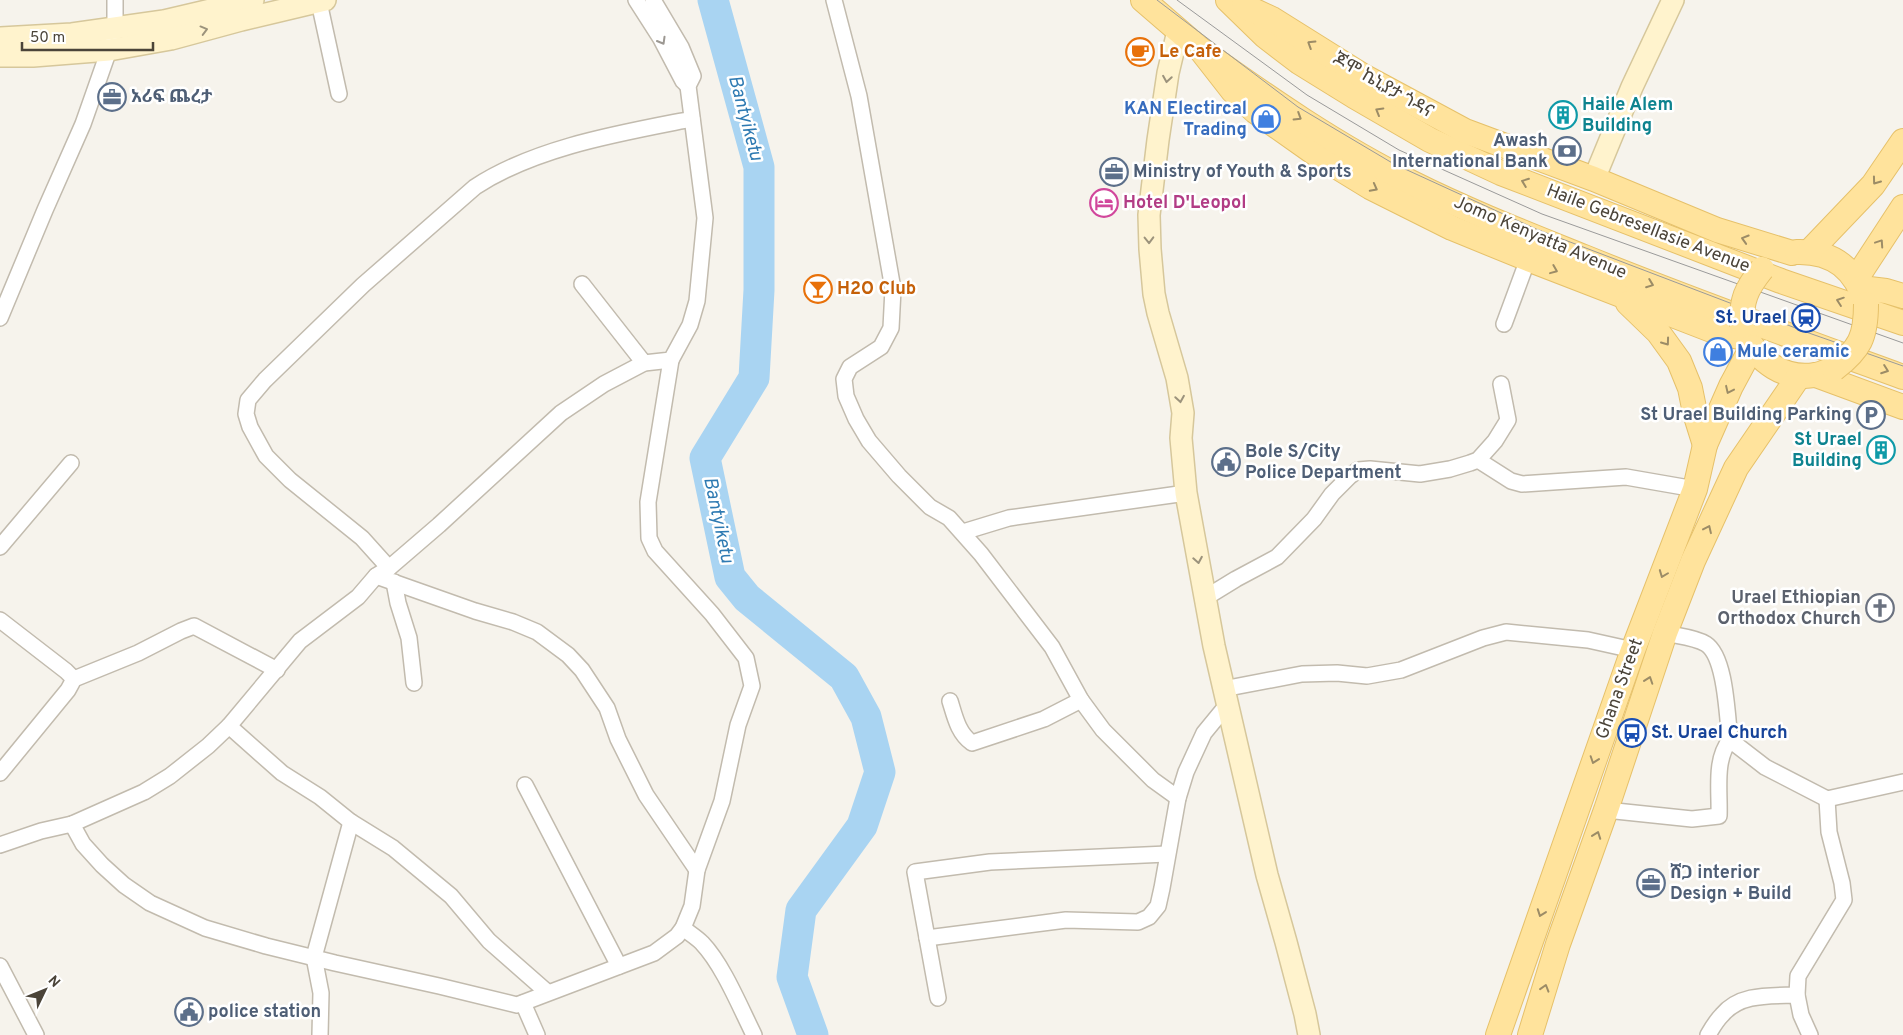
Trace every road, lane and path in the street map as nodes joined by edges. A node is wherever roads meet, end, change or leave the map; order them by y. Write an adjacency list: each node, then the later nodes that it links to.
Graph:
1 (115, 0): 11 (street)
2 (253, 0): 11 (street)
3 (636, 0): 17 (street, one-way to 17)
4 (654, 0): 17 (street)
5 (834, 0): 44 (street)
6 (1143, 0): 12 (main road)
7 (1228, 0): 30 (main road, Haile Gebresellasie Avenue, one-way to 7)
8 (1232, 0): 21 (main road, ጆሞ ኬኒያታ ጎዳና, one-way to 8)
9 (1673, 0): 21 (street)
10 (322, 1): 14 (street, one-way to 10); 18 (street)
11 (115, 28): 13 (street); 14 (street)
12 (1178, 32): 15 (main road); 43 (street, one-way to 43)
13 (0, 38)
14 (110, 50): 16 (street); 29 (street)
15 (1201, 50): 24 (main road, one-way to 24); 36 (main road, Jomo Kenyatta Avenue, one-way to 36)
16 (0, 56)
17 (688, 86): 19 (street)
18 (339, 94)
19 (692, 119): 33 (street); 46 (street)
20 (1903, 140): 23 (main road, one-way to 23)
21 (1594, 179): 23 (main road, ጆሞ ኬኒያታ ጎዳና, one-way to 21)
22 (1903, 207): 26 (main road, one-way to 22)
23 (1800, 252): 26 (main road); 32 (main road, bridge)
24 (1528, 259): 27 (main road, one-way to 27); 31 (street)
25 (582, 284): 34 (street)
26 (1861, 291): 28 (main road); 35 (main road, bridge)
27 (1619, 296): 32 (main road); 39 (main road, one-way to 39)
28 (1903, 296)
29 (0, 318)
30 (1903, 323)
31 (1504, 324)
32 (1747, 338): 35 (main road); 39 (main road, Ghana Street, one-way to 39)
33 (672, 360): 34 (street); 69 (street)
34 (644, 363): 46 (street)
35 (1816, 373): 38 (main road); 49 (main road, Ghana Street, one-way to 35)
36 (1903, 377)
37 (1501, 384): 40 (street)
38 (1903, 407)
39 (1705, 445): 42 (main road, Ghana Street)
40 (1478, 460): 42 (street); 47 (street)
41 (71, 463): 45 (street)
42 (1695, 489): 50 (main road, Ghana Street, one-way to 50)
43 (1186, 493): 44 (street); 47 (street, one-way to 47)
44 (963, 532): 55 (street)
45 (0, 547)
46 (391, 575): 51 (street); 53 (street); 69 (street)
47 (1205, 598): 54 (street)
48 (0, 620): 52 (street)
49 (1665, 633): 58 (street); 64 (main road, Ghana Street, one-way to 49)
50 (1633, 650): 54 (street); 84 (main road, Ghana Street, one-way to 84)
51 (277, 670): 52 (street); 57 (street)
52 (74, 679): 59 (street)
53 (414, 683)
54 (1225, 697): 62 (street); 83 (street)
55 (1081, 700): 56 (street); 62 (street)
56 (950, 701)
57 (229, 726): 65 (street); 66 (street)
58 (1730, 740): 63 (street); 64 (street)
59 (0, 773)
60 (1903, 782): 63 (street)
61 (525, 785): 74 (street)
62 (1178, 798): 68 (street)
63 (1827, 799): 76 (street)
64 (1606, 810): 85 (main road, Ghana Street, one-way to 64)
65 (351, 822): 72 (street); 75 (street)
66 (72, 824): 67 (street); 72 (street)
67 (0, 846)
68 (1167, 854): 71 (street); 71 (street)
69 (697, 870): 70 (street)
70 (683, 928): 74 (street); 82 (street)
71 (927, 938): 77 (street)
72 (314, 957): 78 (street); 80 (street)
73 (0, 966): 79 (street)
74 (619, 966): 75 (street)
75 (547, 992): 78 (street)
76 (1796, 995): 86 (street); 87 (street)
77 (938, 998)
78 (523, 1003): 81 (street)
79 (36, 1035)
80 (320, 1035)
81 (537, 1035)
82 (754, 1035)
83 (1309, 1035)
84 (1498, 1035)
85 (1530, 1035)
86 (1708, 1035)
87 (1810, 1035)

